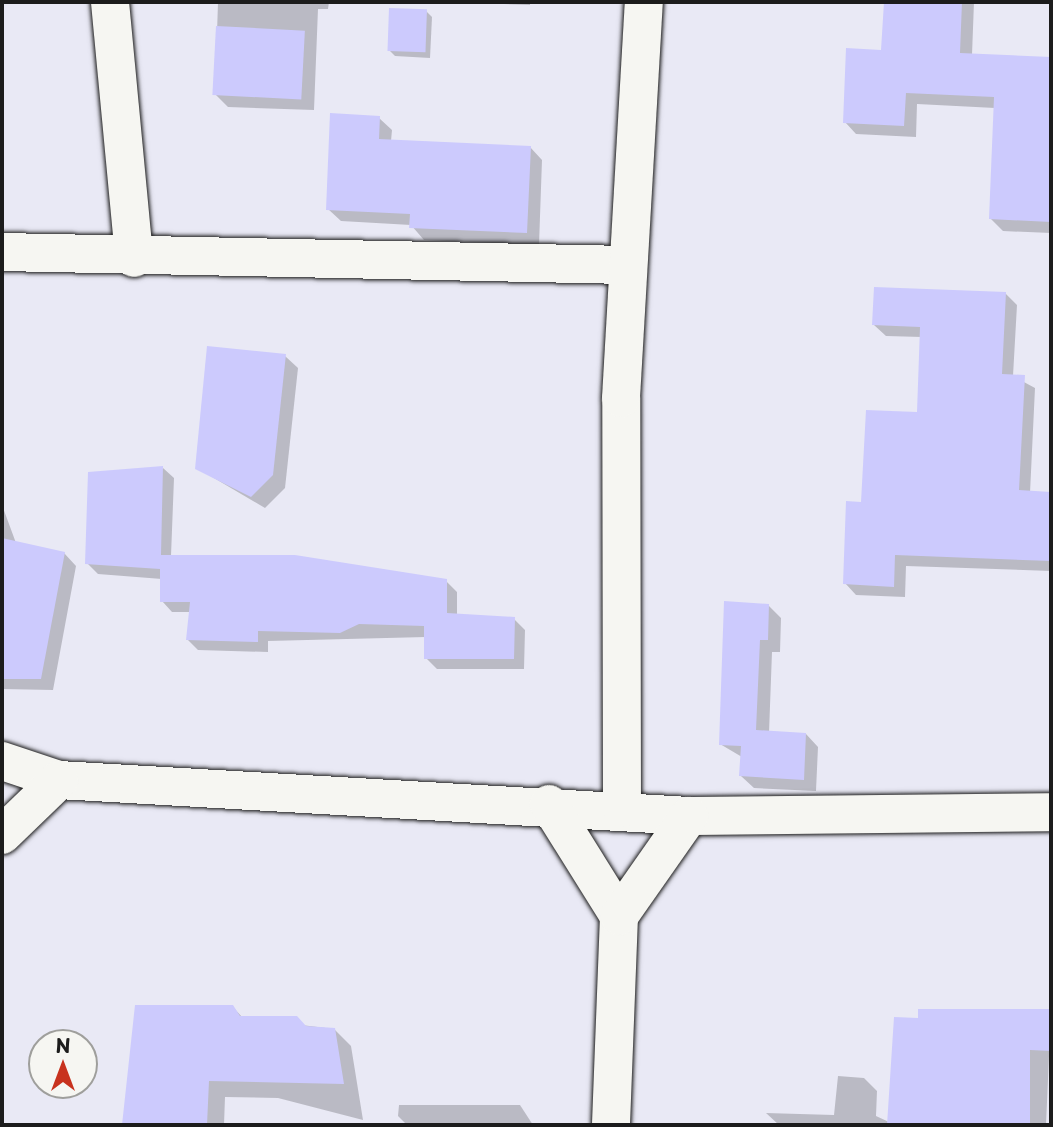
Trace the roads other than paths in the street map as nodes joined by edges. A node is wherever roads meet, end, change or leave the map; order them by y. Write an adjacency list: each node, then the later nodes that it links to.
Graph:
1 (110, 2): 4 (street)
2 (644, 2): 5 (street)
3 (2, 252): 4 (street)
4 (134, 258): 5 (street)
5 (626, 265): 9 (street)
6 (2, 761): 7 (street)
7 (60, 779): 8 (street); 12 (street)
8 (549, 804): 9 (street); 13 (street)
9 (622, 808): 11 (street)
10 (1051, 812): 11 (street)
11 (689, 816): 13 (street)
12 (2, 835)
13 (619, 916): 14 (street)
14 (611, 1125)

